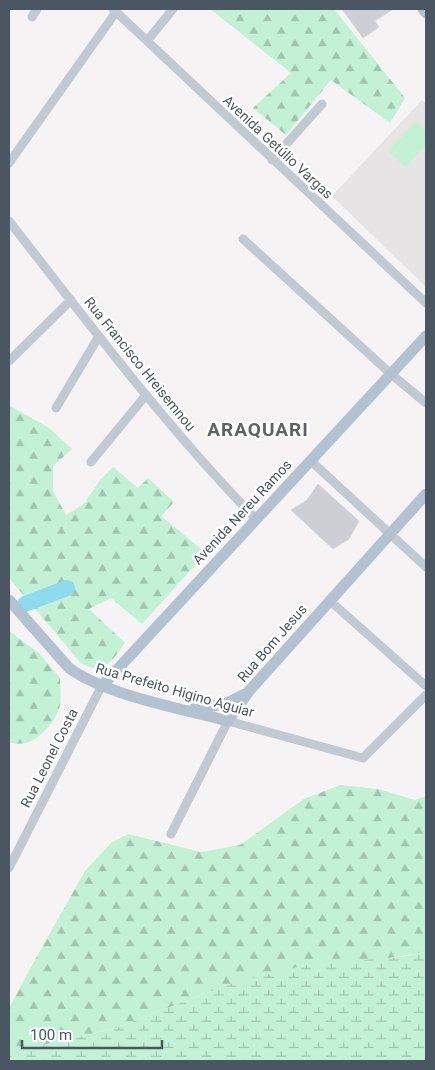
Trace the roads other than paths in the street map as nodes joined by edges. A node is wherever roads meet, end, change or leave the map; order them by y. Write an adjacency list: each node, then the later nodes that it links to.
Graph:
1 (37, 9): 6 (street)
2 (172, 9): 7 (street)
3 (423, 9): 5 (main road)
4 (114, 10): 7 (street, Avenida Getúlio Vargas); 10 (street)
5 (426, 14)
6 (32, 18)
7 (147, 41): 9 (street, Avenida Getúlio Vargas)
8 (322, 104): 9 (street)
9 (272, 160): 14 (street, Avenida Getúlio Vargas)
10 (9, 163)
11 (9, 221): 13 (street, Rua Francisco Hreisemnou)
12 (243, 238): 18 (street)
13 (71, 300): 15 (street, Rua Francisco Hreisemnou); 17 (street)
14 (426, 303)
15 (99, 336): 19 (street, Rua Francisco Hreisemnou); 21 (street)
16 (426, 336): 18 (main road, Avenida Nereu Ramos)
17 (9, 361)
18 (391, 374): 20 (street); 22 (main road, Avenida Nereu Ramos)
19 (146, 395): 23 (street); 25 (street, Rua Francisco Hreisemnou)
20 (426, 403)
21 (56, 408)
22 (310, 461): 25 (main road, Avenida Nereu Ramos); 26 (street)
23 (91, 462)
24 (426, 494): 26 (main road, Rua Bom Jesus)
25 (256, 519): 31 (main road, Avenida Nereu Ramos)
26 (390, 534): 27 (street); 29 (main road, Rua Bom Jesus)
27 (426, 567)
28 (9, 600): 31 (main road, Rua Prefeito Higino Aguiar)
29 (329, 600): 30 (street); 32 (main road, Rua Bom Jesus)
30 (426, 686)
31 (101, 687): 34 (main road, Rua Prefeito Higino Aguiar); 37 (street, Rua Leonel Costa)
32 (247, 694): 34 (main road); 35 (main road, Rua Bom Jesus)
33 (426, 695): 35 (street, Rua Prefeito Higino Aguiar)
34 (175, 707): 35 (main road, Rua Prefeito Higino Aguiar)
35 (228, 721): 36 (street, Rua Bom Jesus)
36 (171, 834)
37 (9, 868)

